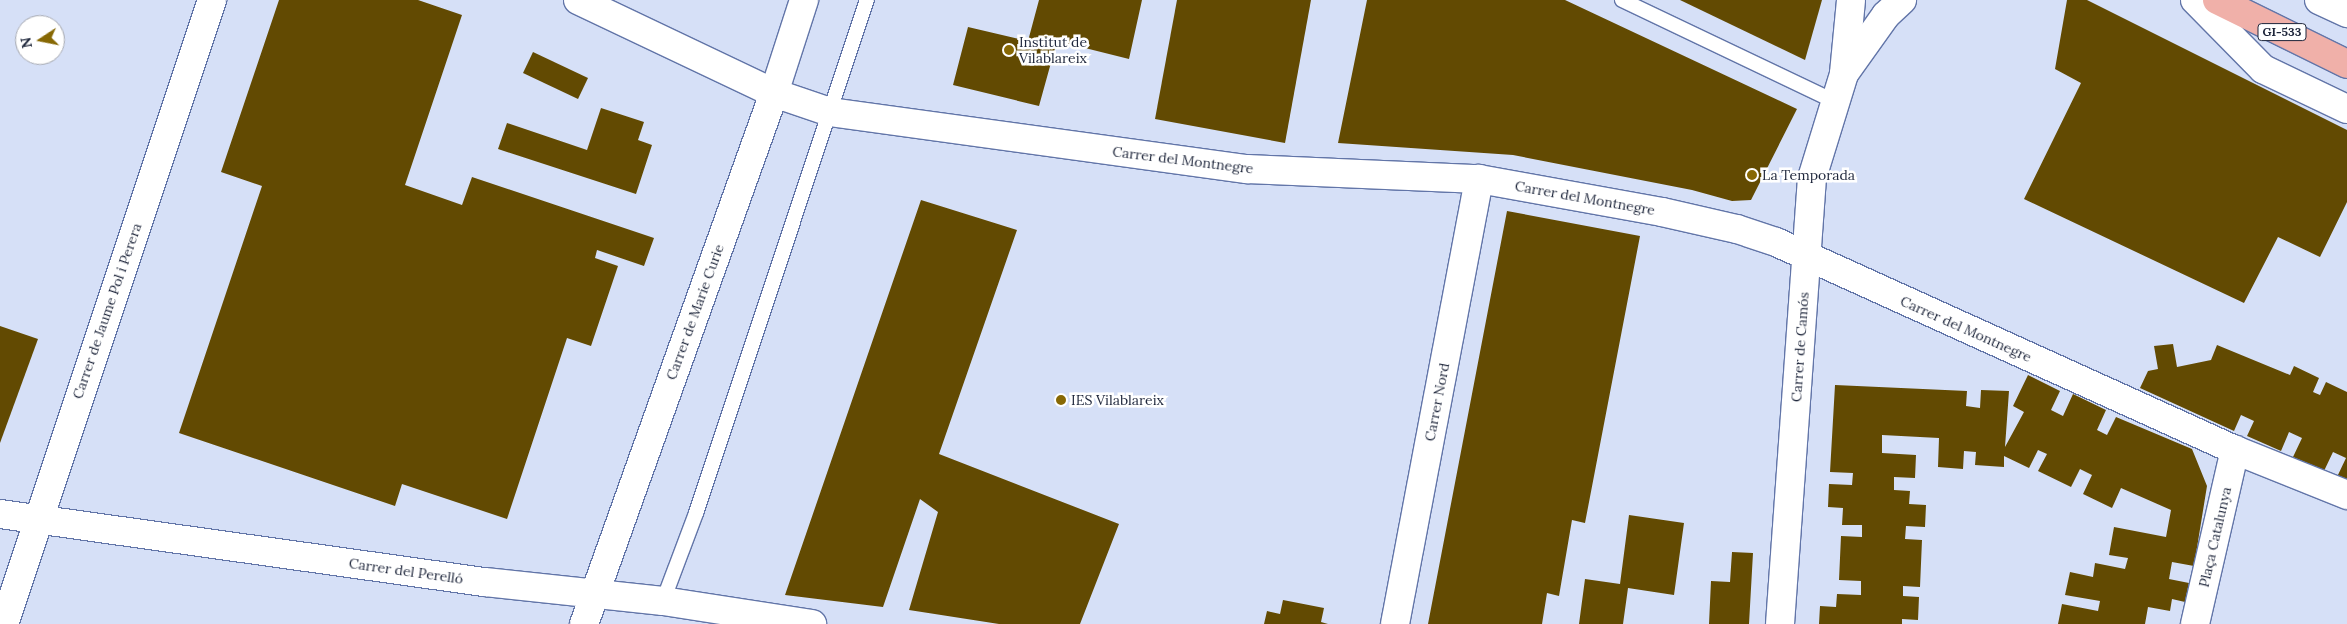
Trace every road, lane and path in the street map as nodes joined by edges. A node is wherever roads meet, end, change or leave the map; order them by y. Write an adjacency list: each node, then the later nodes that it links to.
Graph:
1 (212, 0): 23 (street, Carrer de Jaume Pol i Perera)
2 (578, 0): 14 (street, Carrer del Montnegre)
3 (804, 0): 14 (street, Carrer de Marie Curie)
4 (867, 0): 17 (lane)
5 (1622, 0): 15 (lane)
6 (1851, 0): 13 (street, Carrer de Camós)
7 (1902, 0): 13 (street, Carrer de Camós)
8 (2195, 0): 16 (street)
9 (2217, 0): 12 (main road, GI-533)
10 (2319, 0): 11 (street)
11 (2347, 13)
12 (2347, 64)
13 (1844, 74): 15 (street, Carrer de Camós)
14 (774, 93): 17 (street, Carrer del Montnegre); 24 (street, Carrer de Marie Curie)
15 (1834, 101): 19 (street, Carrer de Camós)
16 (2347, 109)
17 (830, 112): 18 (street, Carrer del Montnegre); 25 (lane)
18 (1479, 179): 19 (street, Carrer del Montnegre); 29 (street, Carrer Nord)
19 (1806, 257): 20 (street, Carrer del Montnegre); 30 (street, Carrer de Camós)
20 (2235, 450): 21 (street, Carrer del Montnegre); 31 (street, Plaça Catalunya)
21 (2347, 495)
22 (0, 514): 23 (street, Carrer del Perelló)
23 (39, 518): 24 (street, Carrer del Perelló); 26 (street, Carrer de Jaume Pol i Perera)
24 (594, 593): 25 (street, Carrer del Perelló); 27 (street, Carrer de Marie Curie)
25 (664, 601): 28 (street, Carrer del Perelló)
26 (4, 624)
27 (584, 624)
28 (812, 624)
29 (1395, 624)
30 (1780, 624)
31 (2195, 624)

